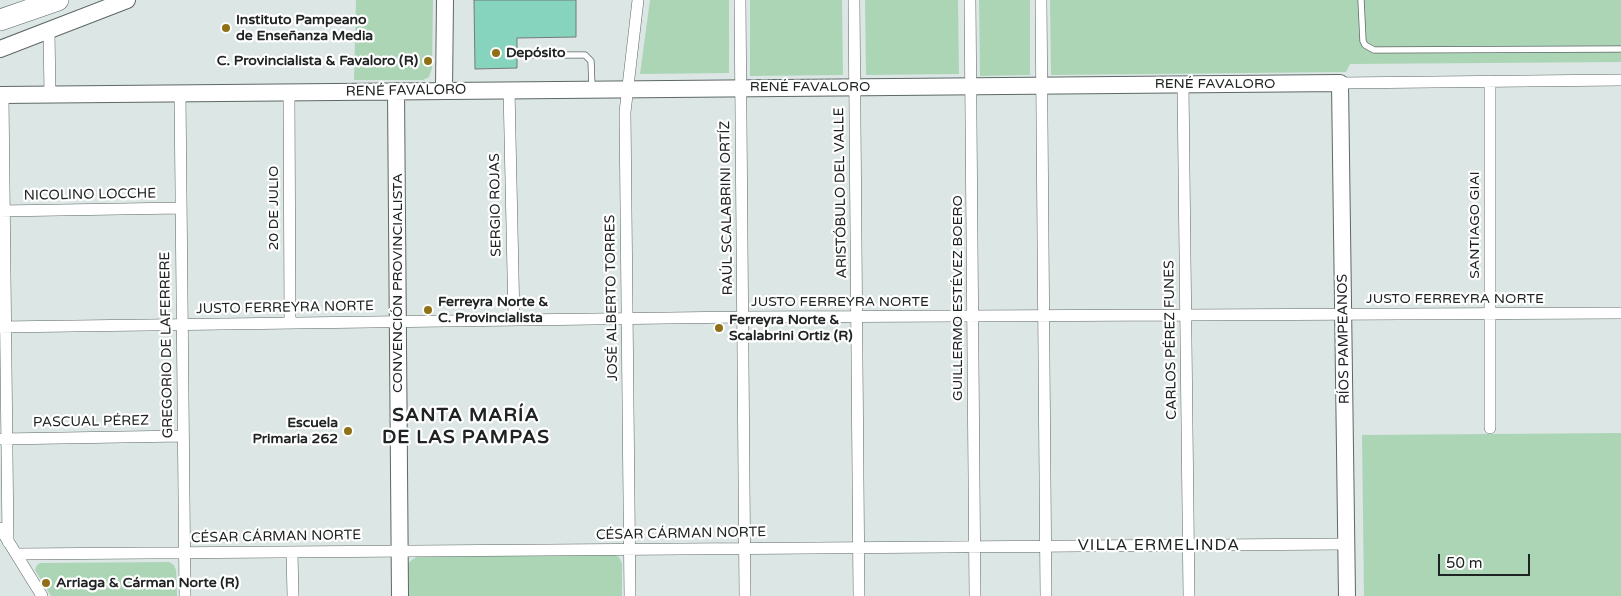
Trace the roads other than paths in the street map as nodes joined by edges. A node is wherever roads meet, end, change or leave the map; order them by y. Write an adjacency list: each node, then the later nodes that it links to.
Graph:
1 (14, 0): 11 (highway)
2 (127, 0): 14 (street)
3 (445, 0): 29 (street)
4 (638, 0): 27 (street, JOSÉ ALBERTO TORRES)
5 (740, 0): 25 (street, RAÚL SCALABRINI ORTÍZ)
6 (854, 0): 24 (street, ARISTÓBULO DEL VALLE)
7 (970, 0): 22 (street, GUILLERMO ESTÉVEZ BOERO)
8 (1041, 0): 23 (street)
9 (1361, 0): 16 (lane)
10 (52, 2): 12 (highway); 13 (highway)
11 (0, 5)
12 (0, 20)
13 (0, 26)
14 (49, 31): 15 (street); 33 (street)
15 (0, 49)
16 (1621, 49)
17 (523, 55): 26 (lane)
18 (1621, 80): 19 (street, RENÉ FAVALORO)
19 (1490, 81): 20 (street, RENÉ FAVALORO); 39 (street, SANTIAGO GIAI)
20 (1340, 83): 21 (street, RENÉ FAVALORO); 38 (street, RÍOS PAMPEANOS)
21 (1184, 84): 23 (street, RENÉ FAVALORO); 40 (street, CARLOS PÉREZ FUNES)
22 (971, 85): 23 (street, RENÉ FAVALORO); 24 (street, RENÉ FAVALORO); 41 (street, GUILLERMO ESTÉVEZ BOERO)
23 (1042, 85): 42 (street)
24 (855, 86): 25 (street, RENÉ FAVALORO); 44 (street, ARISTÓBULO DEL VALLE)
25 (741, 87): 27 (street, RENÉ FAVALORO); 43 (street, RAÚL SCALABRINI ORTÍZ)
26 (592, 88): 27 (street, RENÉ FAVALORO); 28 (street, RENÉ FAVALORO)
27 (627, 88): 45 (street, JOSÉ ALBERTO TORRES)
28 (509, 89): 29 (street, RENÉ FAVALORO); 46 (street, SERGIO ROJAS)
29 (444, 90): 30 (street, RENÉ FAVALORO)
30 (396, 91): 31 (street, RENÉ FAVALORO); 47 (street, CONVENCIÓN PROVINCIALISTA)
31 (289, 92): 32 (street, RENÉ FAVALORO); 48 (street, 20 DE JULIO)
32 (180, 93): 33 (street, RENÉ FAVALORO); 35 (street, GREGORIO DE LAFERRERE)
33 (50, 94): 34 (street, RENÉ FAVALORO)
34 (2, 95): 36 (street)
35 (181, 208): 36 (street, NICOLINO LOCCHE); 49 (street, GREGORIO DE LAFERRERE)
36 (2, 211): 50 (street)
37 (1621, 313): 39 (street, JUSTO FERREYRA NORTE)
38 (1343, 314): 39 (street, JUSTO FERREYRA NORTE); 40 (street, JUSTO FERREYRA NORTE); 56 (street, RÍOS PAMPEANOS)
39 (1490, 314): 51 (street, SANTIAGO GIAI)
40 (1186, 315): 42 (street, JUSTO FERREYRA NORTE); 57 (street, CARLOS PÉREZ FUNES)
41 (973, 316): 42 (street, JUSTO FERREYRA NORTE); 44 (street, JUSTO FERREYRA NORTE); 58 (street, GUILLERMO ESTÉVEZ BOERO)
42 (1044, 316): 59 (street)
43 (743, 317): 44 (street, JUSTO FERREYRA NORTE); 45 (street, JUSTO FERREYRA NORTE); 61 (street, RAÚL SCALABRINI ORTÍZ)
44 (857, 317): 60 (street, ARISTÓBULO DEL VALLE)
45 (627, 319): 46 (street, JUSTO FERREYRA NORTE); 62 (street, JOSÉ ALBERTO TORRES)
46 (514, 320): 47 (street, JUSTO FERREYRA NORTE)
47 (398, 322): 48 (street, JUSTO FERREYRA NORTE); 63 (street, CONVENCIÓN PROVINCIALISTA)
48 (290, 323): 49 (street, JUSTO FERREYRA NORTE)
49 (182, 325): 50 (street, JUSTO FERREYRA NORTE); 52 (street, GREGORIO DE LAFERRERE)
50 (3, 327): 53 (street)
51 (1490, 428)
52 (183, 436): 53 (street, PASCUAL PÉREZ); 65 (street, GREGORIO DE LAFERRERE)
53 (4, 439): 55 (street)
54 (0, 528): 55 (street)
55 (8, 542): 66 (street)
56 (1346, 544): 57 (street, CÉSAR CÁRMAN NORTE); 77 (street, RÍOS PAMPEANOS)
57 (1189, 545): 59 (street, CÉSAR CÁRMAN NORTE); 76 (street, CARLOS PÉREZ FUNES)
58 (975, 546): 59 (street, CÉSAR CÁRMAN NORTE); 60 (street, CÉSAR CÁRMAN NORTE); 74 (street, GUILLERMO ESTÉVEZ BOERO)
59 (1045, 546): 75 (street)
60 (859, 547): 61 (street, CÉSAR CÁRMAN NORTE); 73 (street, ARISTÓBULO DEL VALLE)
61 (745, 548): 62 (street, CÉSAR CÁRMAN NORTE); 72 (street, RAÚL SCALABRINI ORTÍZ)
62 (630, 549): 63 (street, CÉSAR CÁRMAN NORTE); 71 (street, JOSÉ ALBERTO TORRES)
63 (400, 551): 64 (street, CÉSAR CÁRMAN NORTE); 70 (street, CONVENCIÓN PROVINCIALISTA)
64 (292, 552): 65 (street, CÉSAR CÁRMAN NORTE); 69 (street)
65 (185, 553): 66 (street, CÉSAR CÁRMAN NORTE); 68 (street, GREGORIO DE LAFERRERE)
66 (16, 554): 67 (street)
67 (42, 596)
68 (185, 596)
69 (293, 596)
70 (400, 596)
71 (630, 596)
72 (745, 596)
73 (859, 596)
74 (975, 596)
75 (1046, 596)
76 (1189, 596)
77 (1347, 596)

